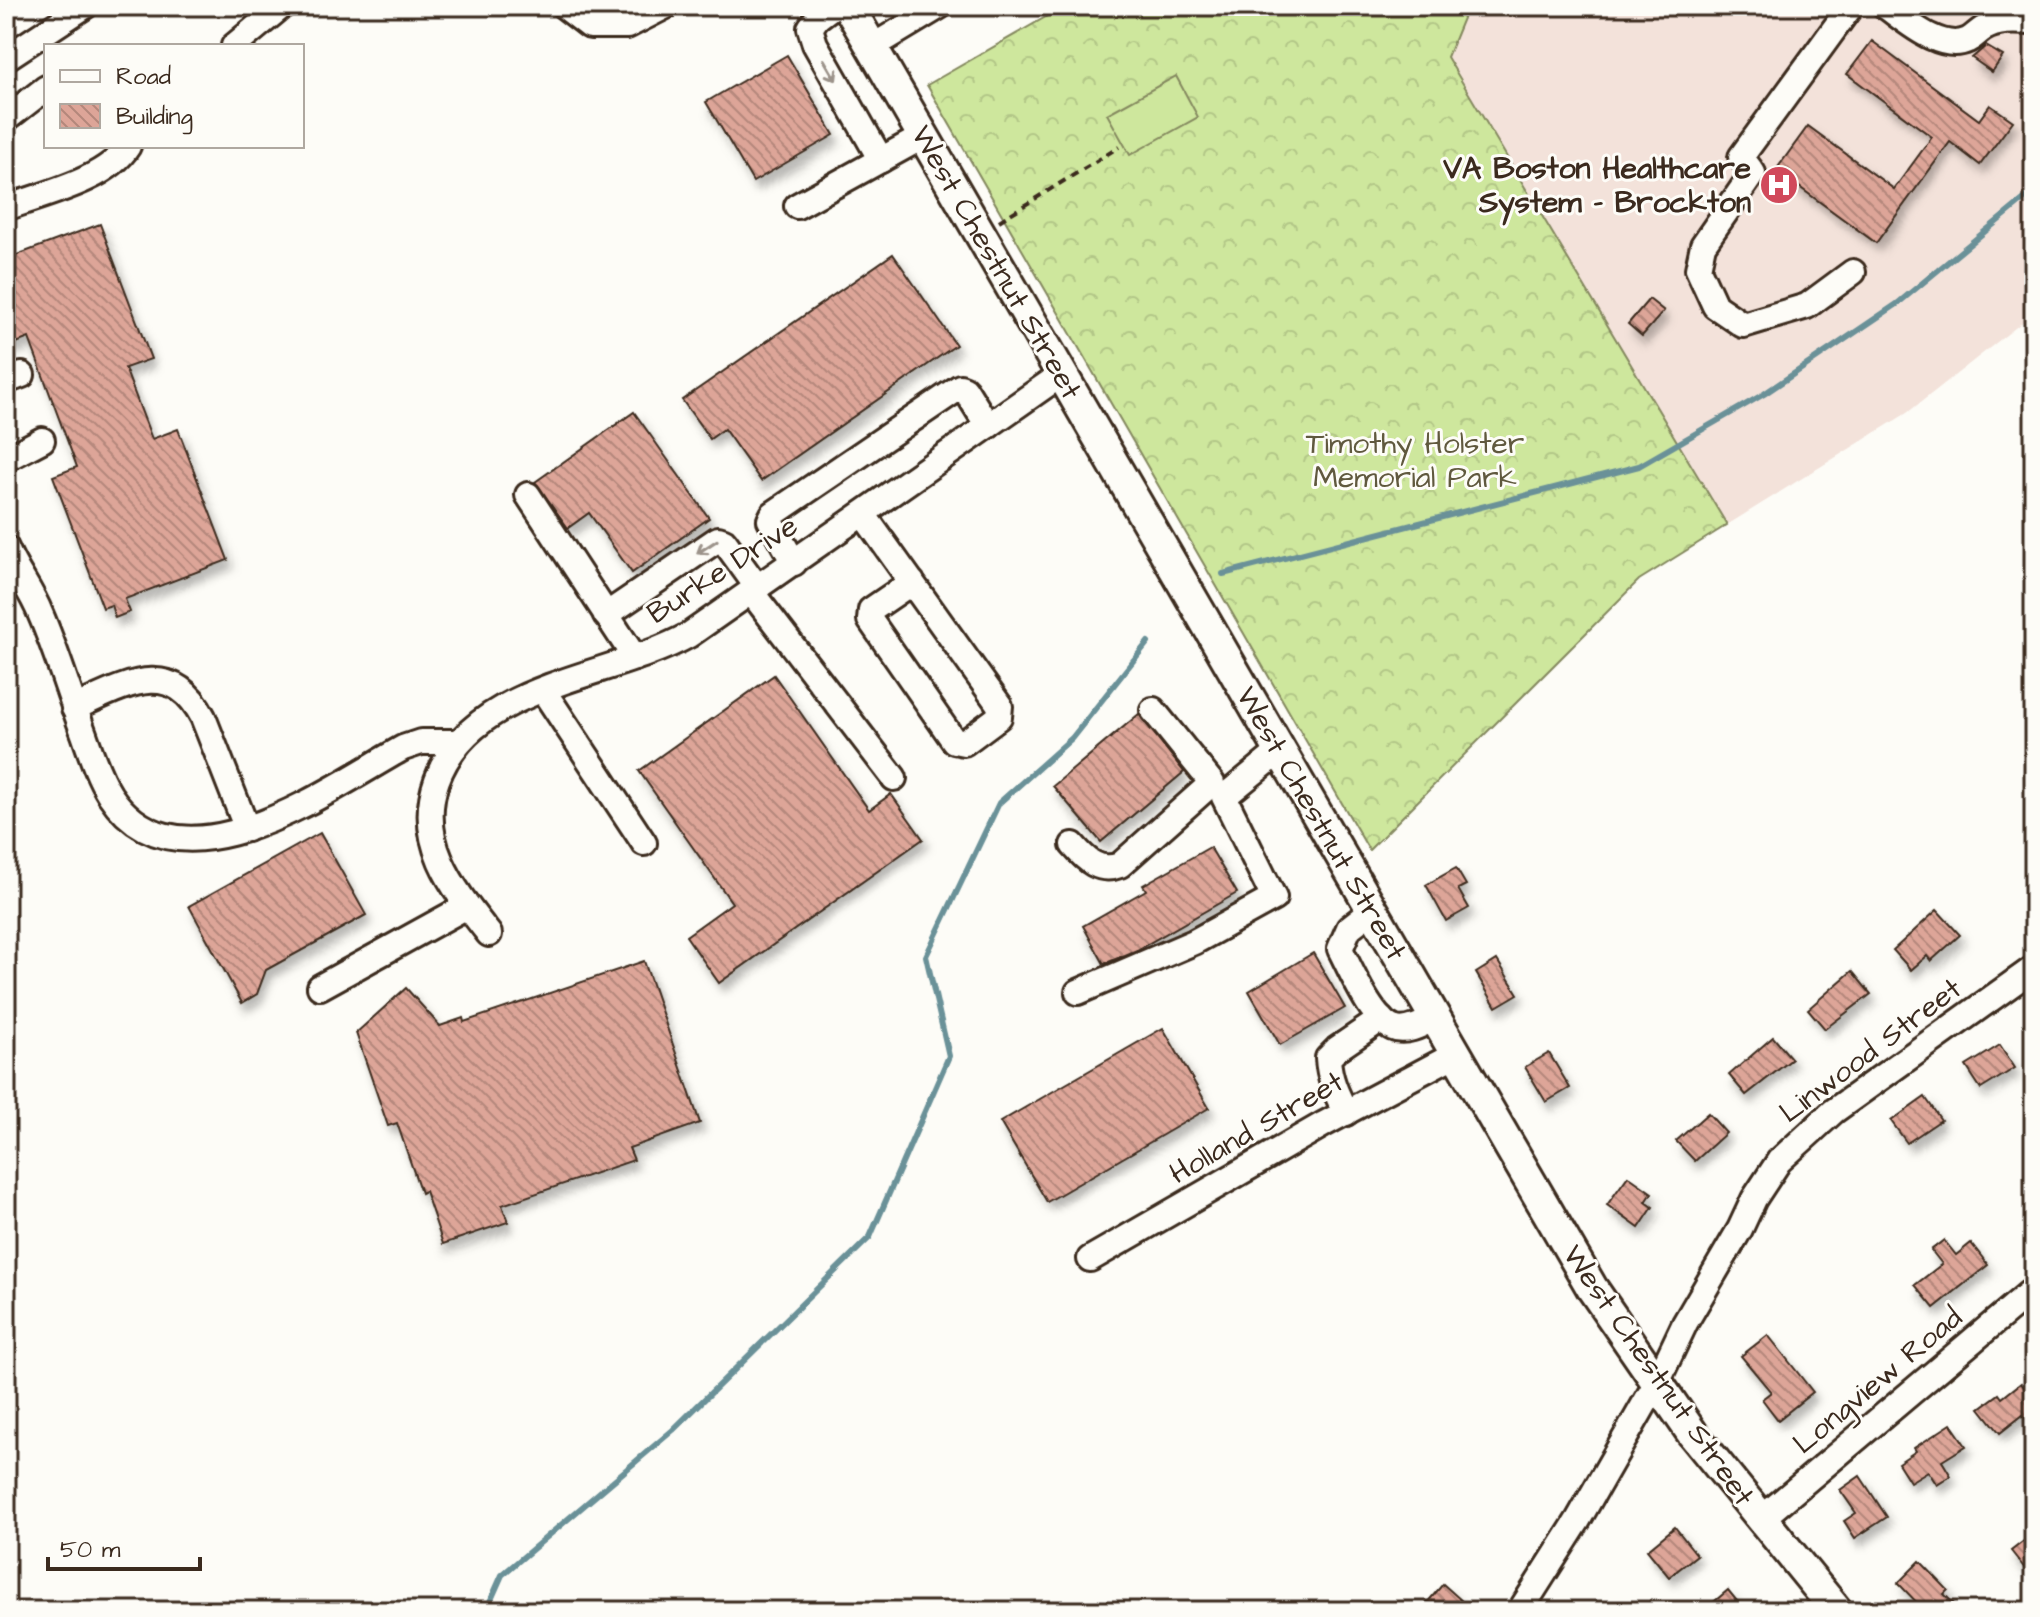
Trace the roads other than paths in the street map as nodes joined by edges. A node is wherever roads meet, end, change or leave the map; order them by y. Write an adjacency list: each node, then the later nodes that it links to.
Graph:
1 (85, 6): 13 (street)
2 (564, 6): 3 (street)
3 (666, 6)
4 (833, 6): 18 (street, one-way to 18)
5 (848, 6): 12 (main road, West Chestnut Street)
6 (940, 6): 12 (street)
7 (1851, 6): 21 (street)
8 (1885, 6): 10 (street)
9 (271, 9): 11 (street)
10 (2034, 19)
11 (236, 44)
12 (872, 47): 16 (main road, West Chestnut Street)
13 (6, 58)
14 (44, 90): 15 (street)
15 (6, 119)
16 (924, 136): 18 (street); 22 (main road, West Chestnut Street)
17 (127, 148): 20 (street)
18 (881, 160): 19 (street)
19 (797, 206)
20 (6, 208)
21 (1853, 272)
22 (1062, 374): 23 (street, Burke Drive); 38 (main road, West Chestnut Street)
23 (988, 426): 27 (street, Burke Drive); 29 (street)
24 (42, 440): 25 (street)
25 (6, 459)
26 (528, 495): 32 (street)
27 (863, 514): 29 (street, Burke Drive); 30 (street)
28 (6, 548): 35 (street)
29 (794, 563): 31 (street, Burke Drive)
30 (912, 582): 30 (street)
31 (755, 591): 32 (street, one-way to 32); 33 (street, Burke Drive); 39 (street)
32 (606, 615): 33 (street)
33 (635, 658): 34 (street, Burke Drive)
34 (543, 690): 37 (street, Burke Drive); 42 (street)
35 (74, 708): 41 (street); 41 (street)
36 (1153, 710): 40 (street)
37 (458, 742): 41 (street); 44 (street, Burke Drive)
38 (1280, 751): 40 (street); 45 (main road, West Chestnut Street)
39 (894, 778)
40 (1218, 790): 43 (street); 49 (street)
41 (247, 829)
42 (644, 843)
43 (1073, 845)
44 (467, 906): 46 (street, Burke Drive); 48 (street)
45 (1372, 910): 50 (main road, West Chestnut Street); 51 (street)
46 (489, 934)
47 (2034, 968): 56 (street, Linwood Street)
48 (320, 987)
49 (1078, 992)
50 (1435, 1018): 51 (street); 52 (main road, West Chestnut Street)
51 (1381, 1019): 53 (street)
52 (1456, 1054): 53 (street, Holland Street); 56 (main road, West Chestnut Street)
53 (1346, 1113): 54 (street, Holland Street)
54 (1090, 1259)
55 (2034, 1289): 57 (street, Longview Road)
56 (1657, 1382): 57 (main road, West Chestnut Street); 58 (street, Linwood Street)
57 (1761, 1519): 59 (main road, West Chestnut Street)
58 (1520, 1611)
59 (1837, 1611)

